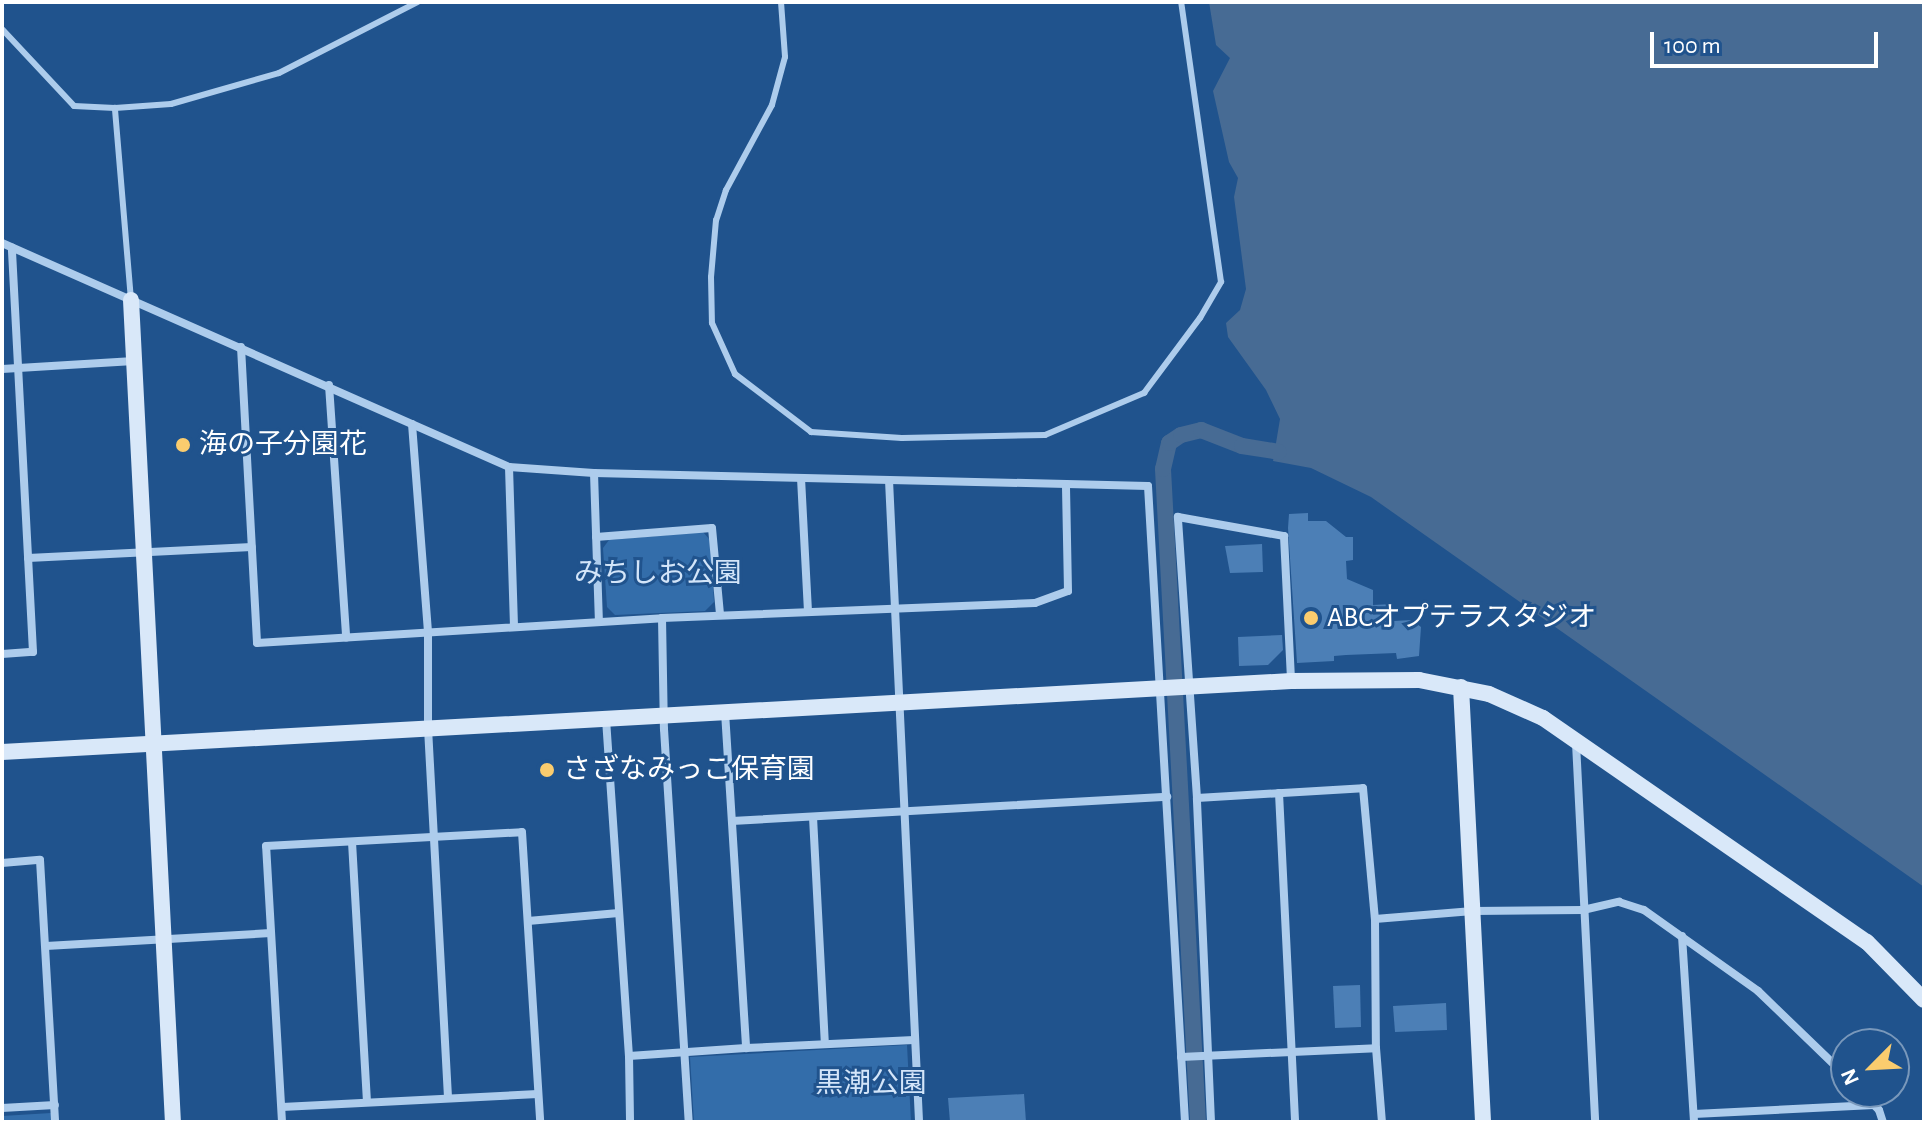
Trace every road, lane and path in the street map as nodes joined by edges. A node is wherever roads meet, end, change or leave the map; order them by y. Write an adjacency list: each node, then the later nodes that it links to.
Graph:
1 (418, 2): 5 (lane)
2 (781, 2): 3 (lane)
3 (1181, 2)
4 (2, 29): 5 (lane)
5 (115, 108): 8 (lane)
6 (2, 243): 7 (street)
7 (12, 248): 8 (street); 11 (street)
8 (131, 300): 9 (street); 10 (street)
9 (241, 347): 13 (street); 21 (street)
10 (134, 361): 11 (street); 22 (street)
11 (18, 368): 12 (street); 23 (street)
12 (2, 369)
13 (329, 385): 14 (street); 31 (street)
14 (412, 424): 15 (street); 30 (street)
15 (509, 467): 16 (street); 29 (street)
16 (594, 473): 17 (street); 20 (street)
17 (801, 478): 18 (street); 25 (street)
18 (889, 480): 19 (street); 24 (street)
19 (1066, 484): 24 (street); 35 (street)
20 (596, 537): 26 (street); 28 (street)
21 (252, 547): 22 (street); 31 (street)
22 (144, 552): 23 (street); 42 (street)
23 (28, 558): 32 (street)
24 (894, 606): 25 (street); 36 (street)
25 (808, 611): 26 (street)
26 (720, 615): 27 (street)
27 (662, 618): 28 (street); 38 (street)
28 (599, 622): 29 (street)
29 (514, 627): 30 (street)
30 (428, 632): 31 (street); 40 (street)
31 (346, 637)
32 (2, 654)
33 (1291, 681): 34 (street); 35 (street); 35 (street)
34 (1461, 687): 41 (street); 54 (street)
35 (1174, 688): 36 (street); 45 (street); 46 (street)
36 (899, 703): 37 (street); 47 (street)
37 (725, 712): 38 (street); 49 (street)
38 (664, 716): 39 (street); 68 (street)
39 (606, 719): 40 (street); 55 (street)
40 (428, 728): 42 (street); 50 (street)
41 (1575, 739): 53 (street); 62 (street)
42 (153, 743): 43 (street); 60 (street)
43 (2, 752)
44 (1279, 793): 46 (street); 56 (street); 67 (street)
45 (1167, 797): 47 (street); 71 (street)
46 (1197, 798): 70 (street)
47 (904, 812): 48 (street); 63 (street)
48 (813, 817): 49 (street); 64 (street)
49 (732, 821): 65 (street)
50 (434, 838): 51 (street); 57 (street); 74 (street)
51 (352, 842): 58 (street); 75 (street)
52 (2, 863): 61 (street)
53 (1583, 910): 54 (street); 59 (street); 93 (street)
54 (1473, 911): 56 (street); 92 (street)
55 (619, 913): 57 (street); 69 (street)
56 (1375, 919): 66 (street)
57 (528, 921): 73 (street)
58 (271, 933): 60 (street); 77 (street)
59 (1682, 936): 72 (street); 80 (street)
60 (163, 938): 61 (street); 82 (street)
61 (46, 946): 76 (street)
62 (1924, 1000)
63 (914, 1040): 64 (street); 87 (street)
64 (825, 1044): 65 (street)
65 (746, 1048): 68 (street)
66 (1376, 1048): 67 (street); 91 (street)
67 (1292, 1052): 70 (street); 90 (street)
68 (686, 1053): 69 (street); 86 (street)
69 (629, 1056): 85 (street)
70 (1209, 1056): 71 (street); 89 (street)
71 (1181, 1057): 88 (street)
72 (1830, 1061)
73 (538, 1094): 74 (street); 84 (street)
74 (448, 1096): 75 (street)
75 (367, 1101): 77 (street)
76 (55, 1105): 78 (street); 81 (street)
77 (282, 1107): 83 (street)
78 (2, 1108)
79 (1832, 1108): 80 (street)
80 (1694, 1118)
81 (55, 1122)
82 (173, 1122)
83 (282, 1122)
84 (540, 1122)
85 (630, 1122)
86 (689, 1122)
87 (919, 1122)
88 (1185, 1122)
89 (1211, 1122)
90 (1295, 1122)
91 (1382, 1122)
92 (1483, 1122)
93 (1595, 1122)

